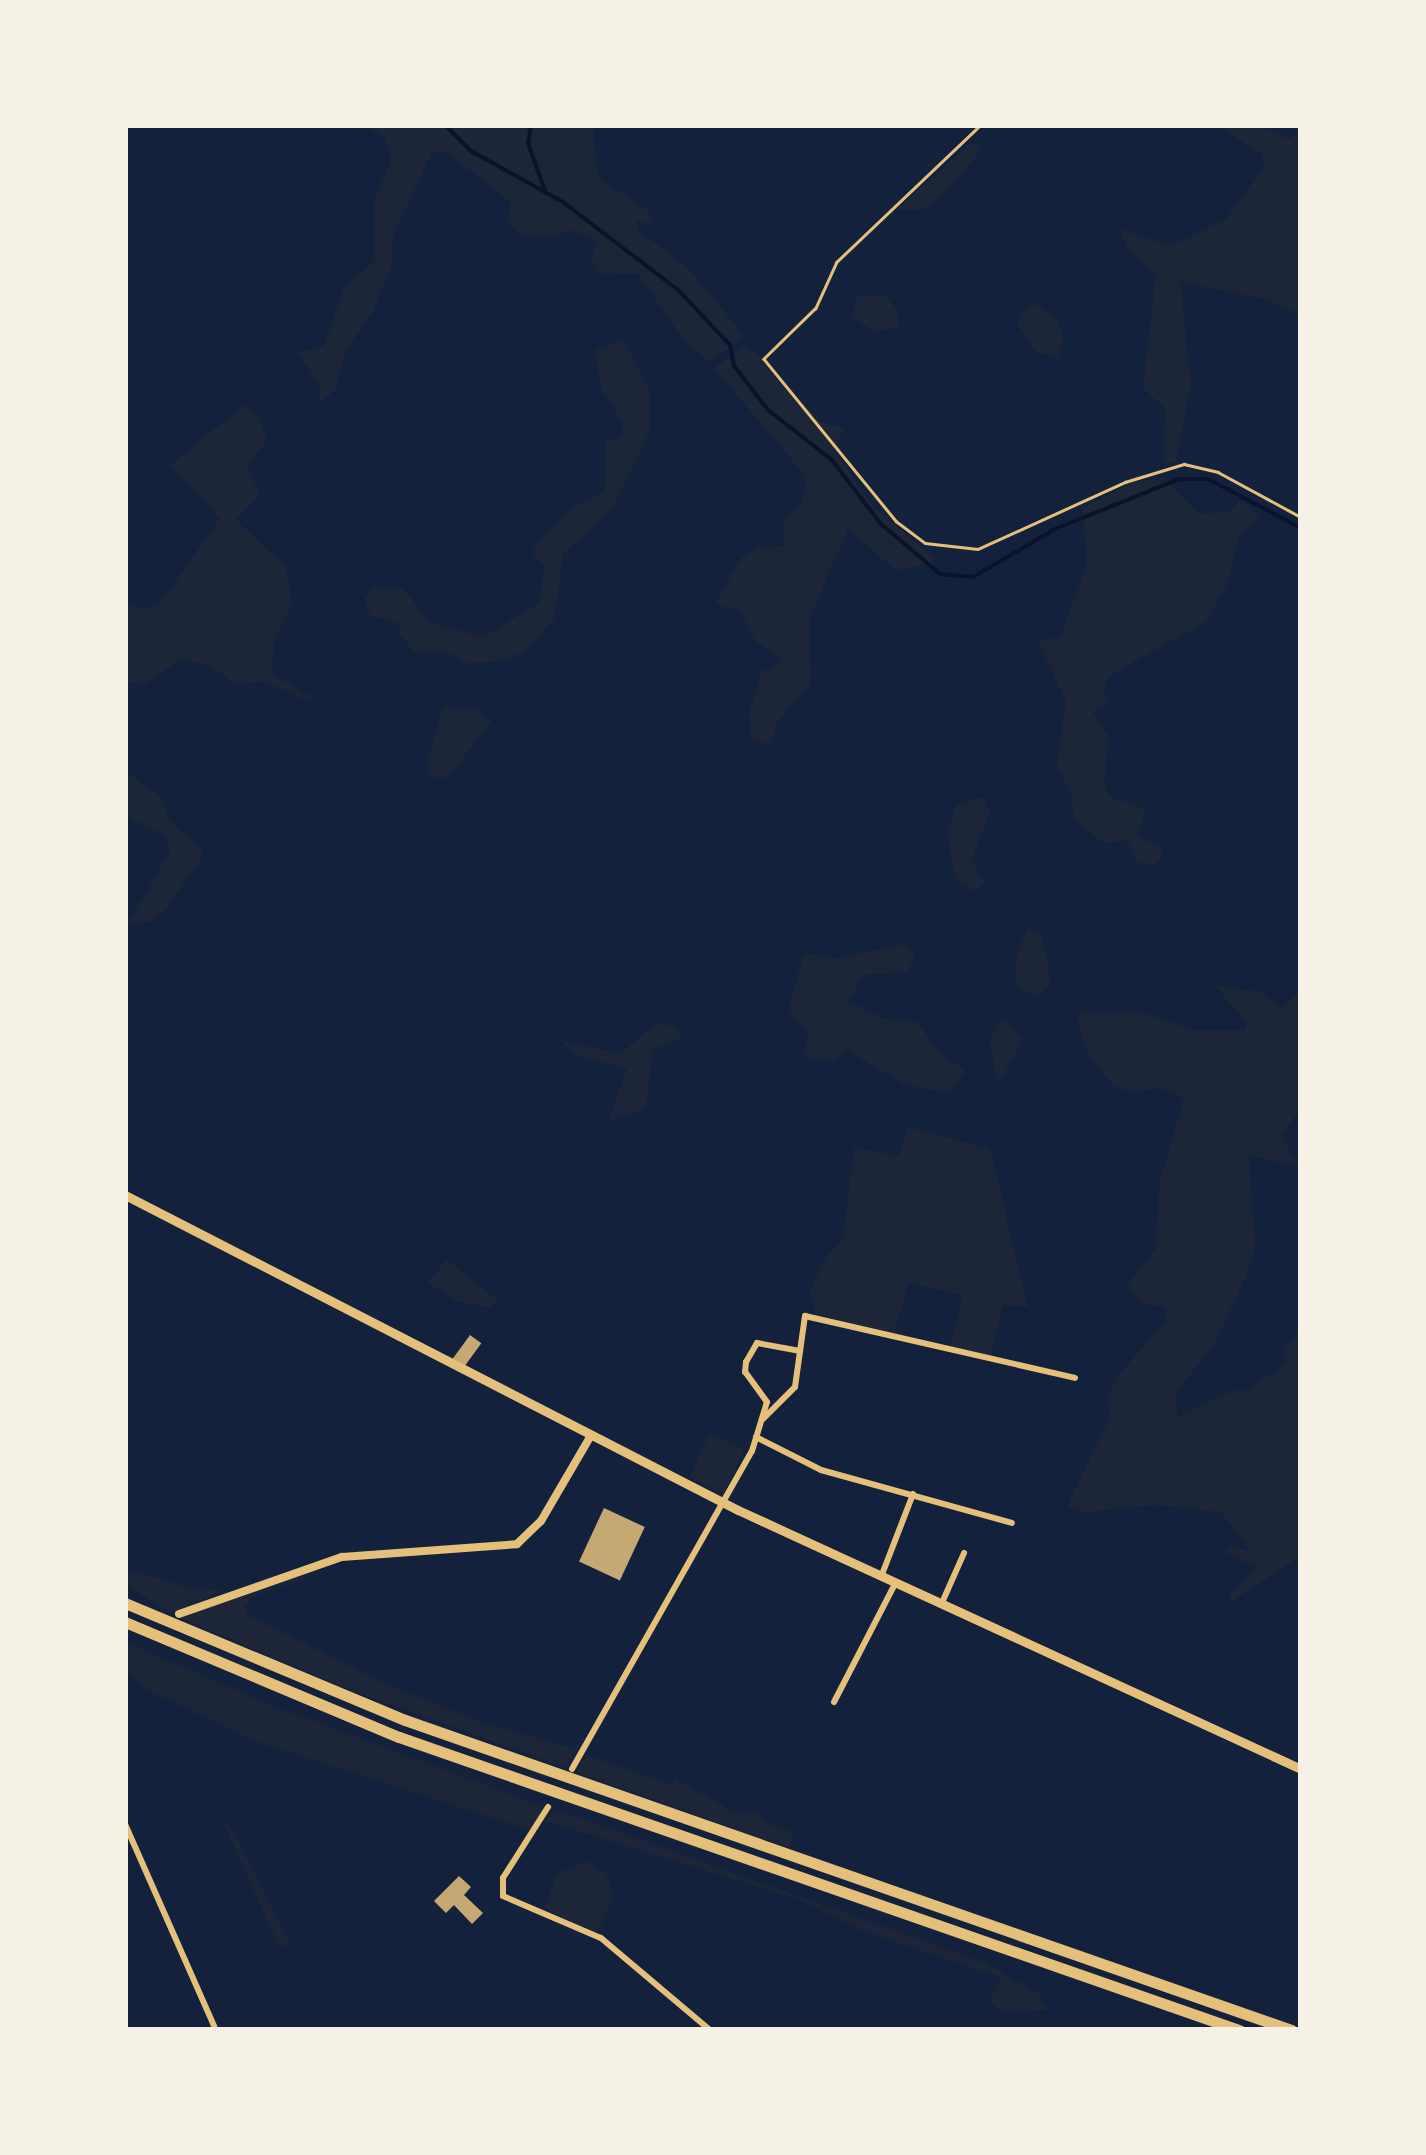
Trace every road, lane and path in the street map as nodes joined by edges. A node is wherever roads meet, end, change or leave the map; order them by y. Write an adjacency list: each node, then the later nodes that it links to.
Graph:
1 (982, 125): 2 (path)
2 (1301, 517)
3 (125, 1195): 7 (main road)
4 (800, 1350): 5 (street); 6 (street); 6 (street)
5 (1074, 1378)
6 (762, 1420): 8 (street)
7 (590, 1437): 10 (main road); 17 (street)
8 (756, 1437): 9 (street); 10 (street)
9 (913, 1494): 11 (street); 13 (street)
10 (725, 1504): 13 (main road); 20 (street)
11 (1012, 1523)
12 (964, 1553): 16 (street)
13 (880, 1577): 14 (main road)
14 (895, 1584): 16 (main road); 19 (street)
15 (125, 1603): 27 (highway)
16 (941, 1605): 21 (main road)
17 (179, 1614)
18 (125, 1622): 26 (highway)
19 (834, 1702)
20 (572, 1769)
21 (1301, 1769)
22 (548, 1807): 25 (street)
23 (125, 1824): 24 (street)
24 (216, 2030)
25 (710, 2030)
26 (1240, 2030)
27 (1291, 2030)

